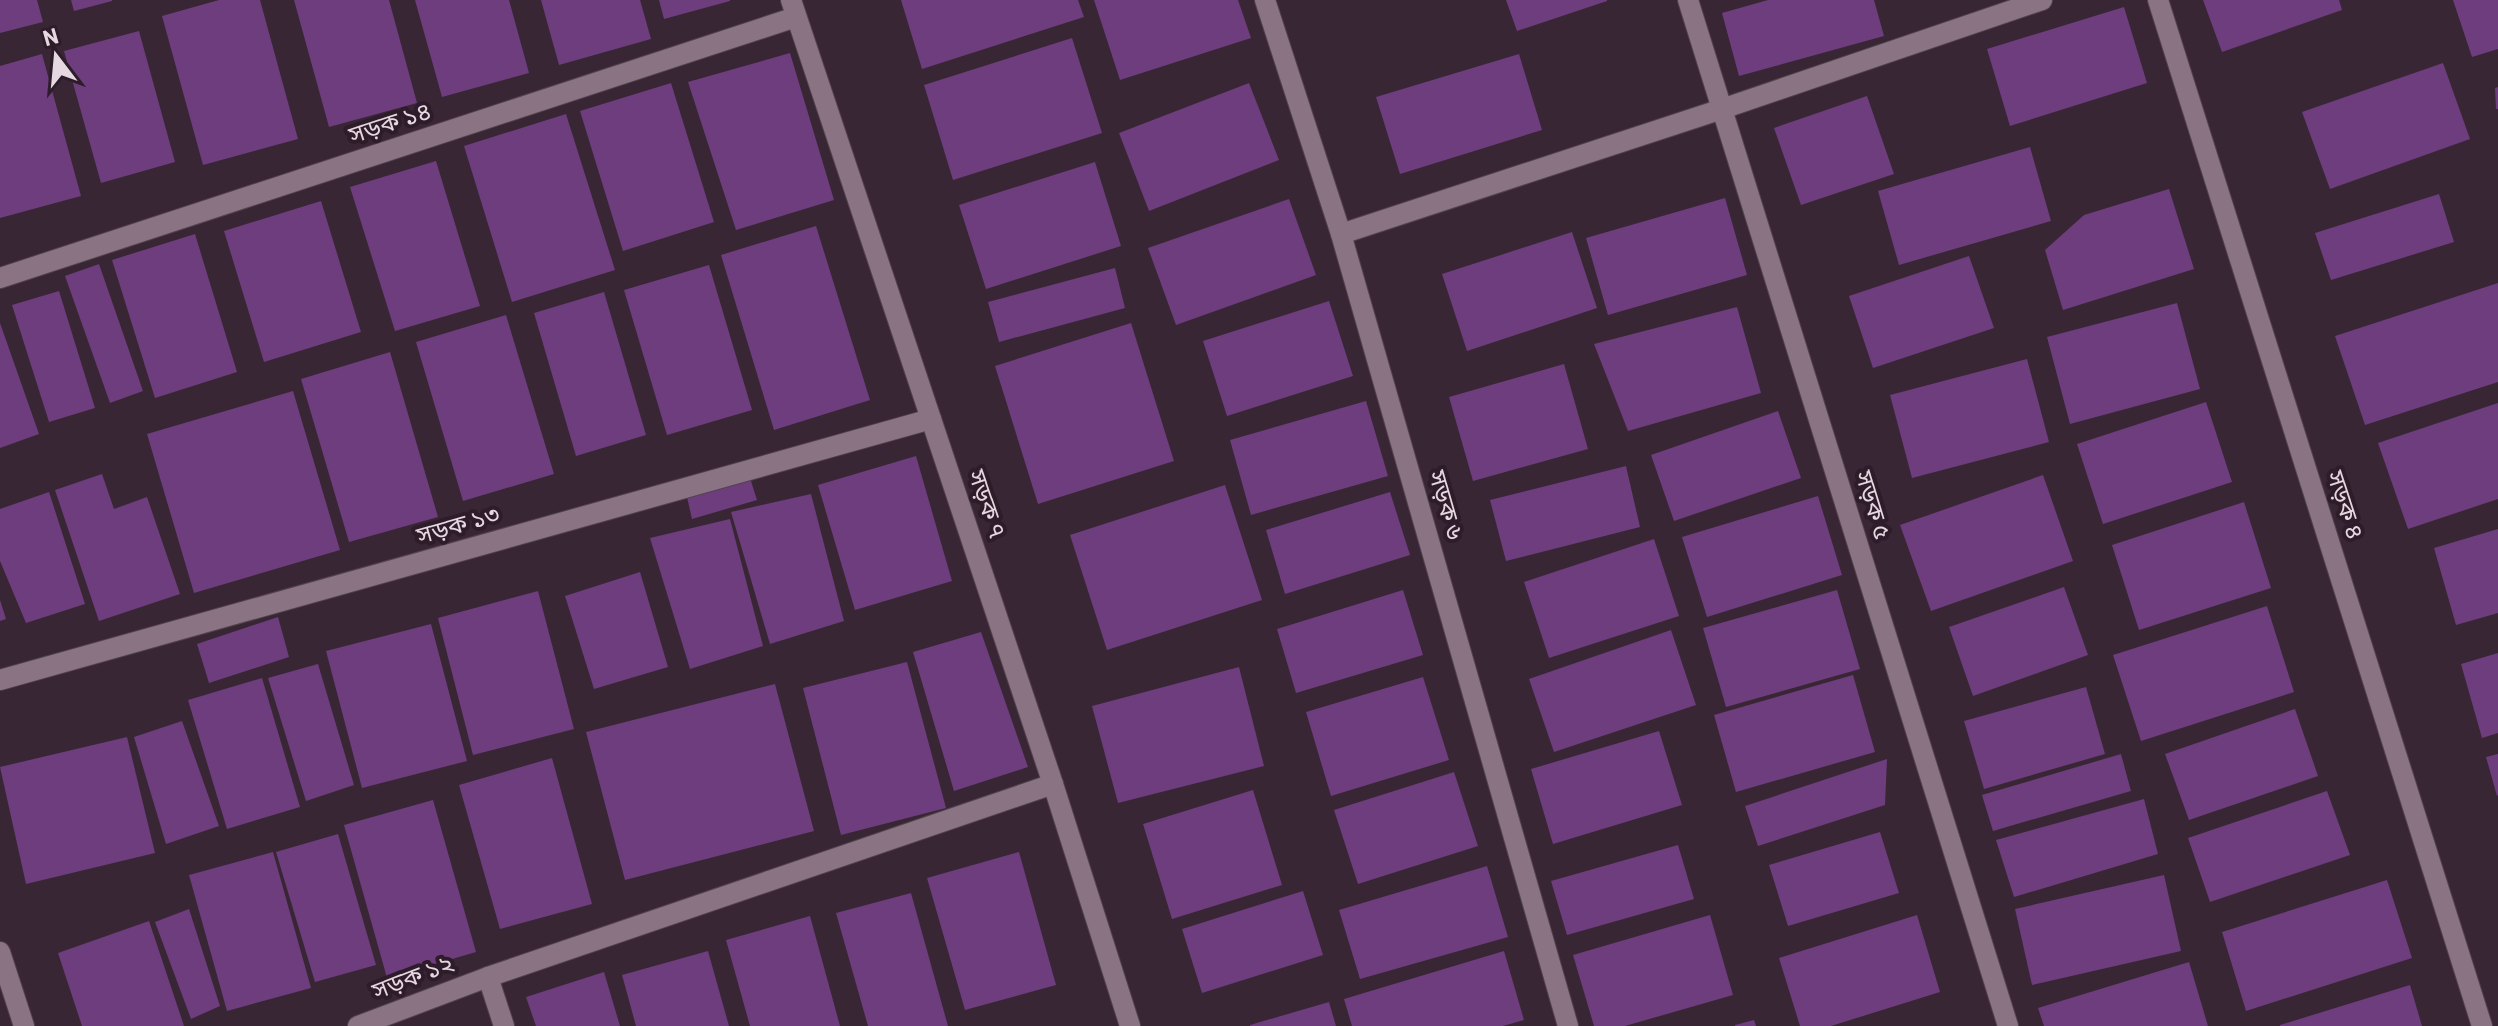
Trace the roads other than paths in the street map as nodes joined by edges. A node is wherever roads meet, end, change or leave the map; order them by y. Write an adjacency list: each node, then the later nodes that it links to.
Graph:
1 (1265, 0): 7 (street, সড়ক ৬)
2 (1688, 0): 6 (street, সড়ক ৫)
3 (2042, 0): 6 (street)
4 (2158, 0): 20 (street, সড়ক ৪)
5 (794, 9): 8 (street, সড়ক ১৪); 9 (street, সড়ক ৭)
6 (1722, 109): 7 (street); 19 (street, সড়ক ৫)
7 (1341, 234): 18 (street, সড়ক ৬)
8 (0, 278)
9 (931, 419): 10 (street, সড়ক ১৩); 11 (street, সড়ক ৭)
10 (0, 680)
11 (1053, 784): 13 (street, সড়ক ১২); 17 (street, সড়ক ৭)
12 (0, 952): 14 (street)
13 (488, 977): 15 (street, সড়ক ১২); 16 (street)
14 (24, 1026)
15 (358, 1026)
16 (504, 1026)
17 (1130, 1026)
18 (1568, 1026)
19 (2008, 1026)
20 (2482, 1026)

